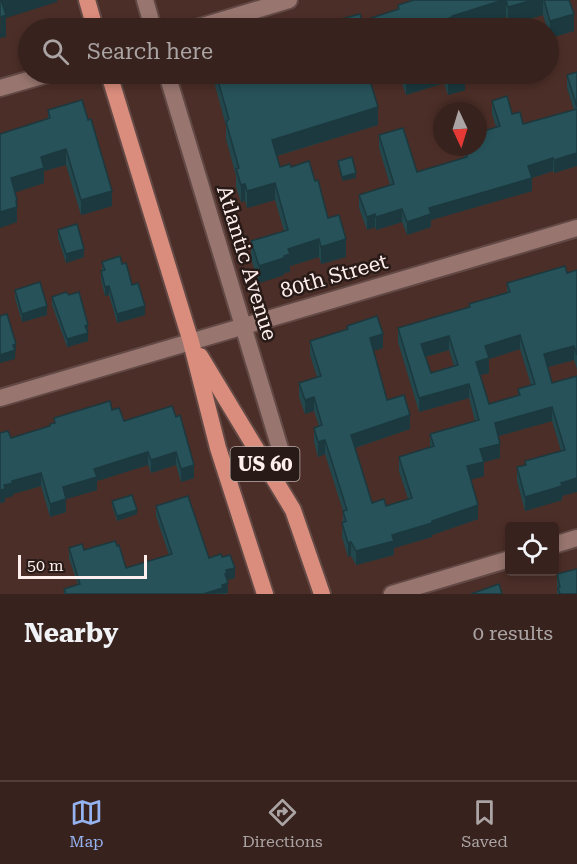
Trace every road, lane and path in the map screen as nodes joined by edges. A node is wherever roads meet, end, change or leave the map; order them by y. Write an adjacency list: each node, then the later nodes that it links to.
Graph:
1 (87, 0): 4 (highway)
2 (145, 0): 5 (street)
3 (289, 0): 6 (street)
4 (92, 18)
5 (150, 18)
6 (229, 18)
7 (18, 83): 10 (street)
8 (112, 84): 13 (highway, US 60)
9 (170, 84): 12 (street, Atlantic Avenue)
10 (0, 88)
11 (577, 228): 12 (street, 80th Street)
12 (242, 326): 13 (street, 80th Street); 15 (street, Atlantic Avenue)
13 (191, 342): 14 (street, 80th Street); 19 (highway, US 60); 20 (highway, US 60)
14 (0, 398)
15 (285, 465)
16 (577, 538): 17 (street)
17 (559, 544)
18 (505, 560): 21 (street)
19 (265, 594)
20 (322, 594)
21 (392, 594)

